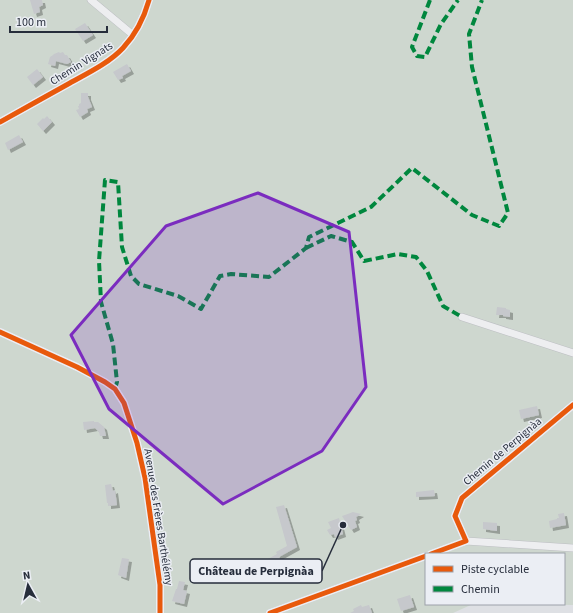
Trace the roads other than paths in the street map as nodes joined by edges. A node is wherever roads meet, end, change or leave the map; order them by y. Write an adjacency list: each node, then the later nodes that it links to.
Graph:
1 (91, 0): 3 (street)
2 (149, 0): 3 (street, Chemin Vignats)
3 (133, 35): 4 (street, Chemin Vignats)
4 (0, 122)
5 (462, 317): 7 (street)
6 (0, 332): 13 (street, Avenue des Frères Barthélémy)
7 (573, 353)
8 (573, 405): 9 (street, Chemin de Perpignàa)
9 (466, 541): 10 (street); 11 (street)
10 (573, 548)
11 (434, 553)
12 (425, 556): 14 (street)
13 (160, 613)
14 (270, 613)

